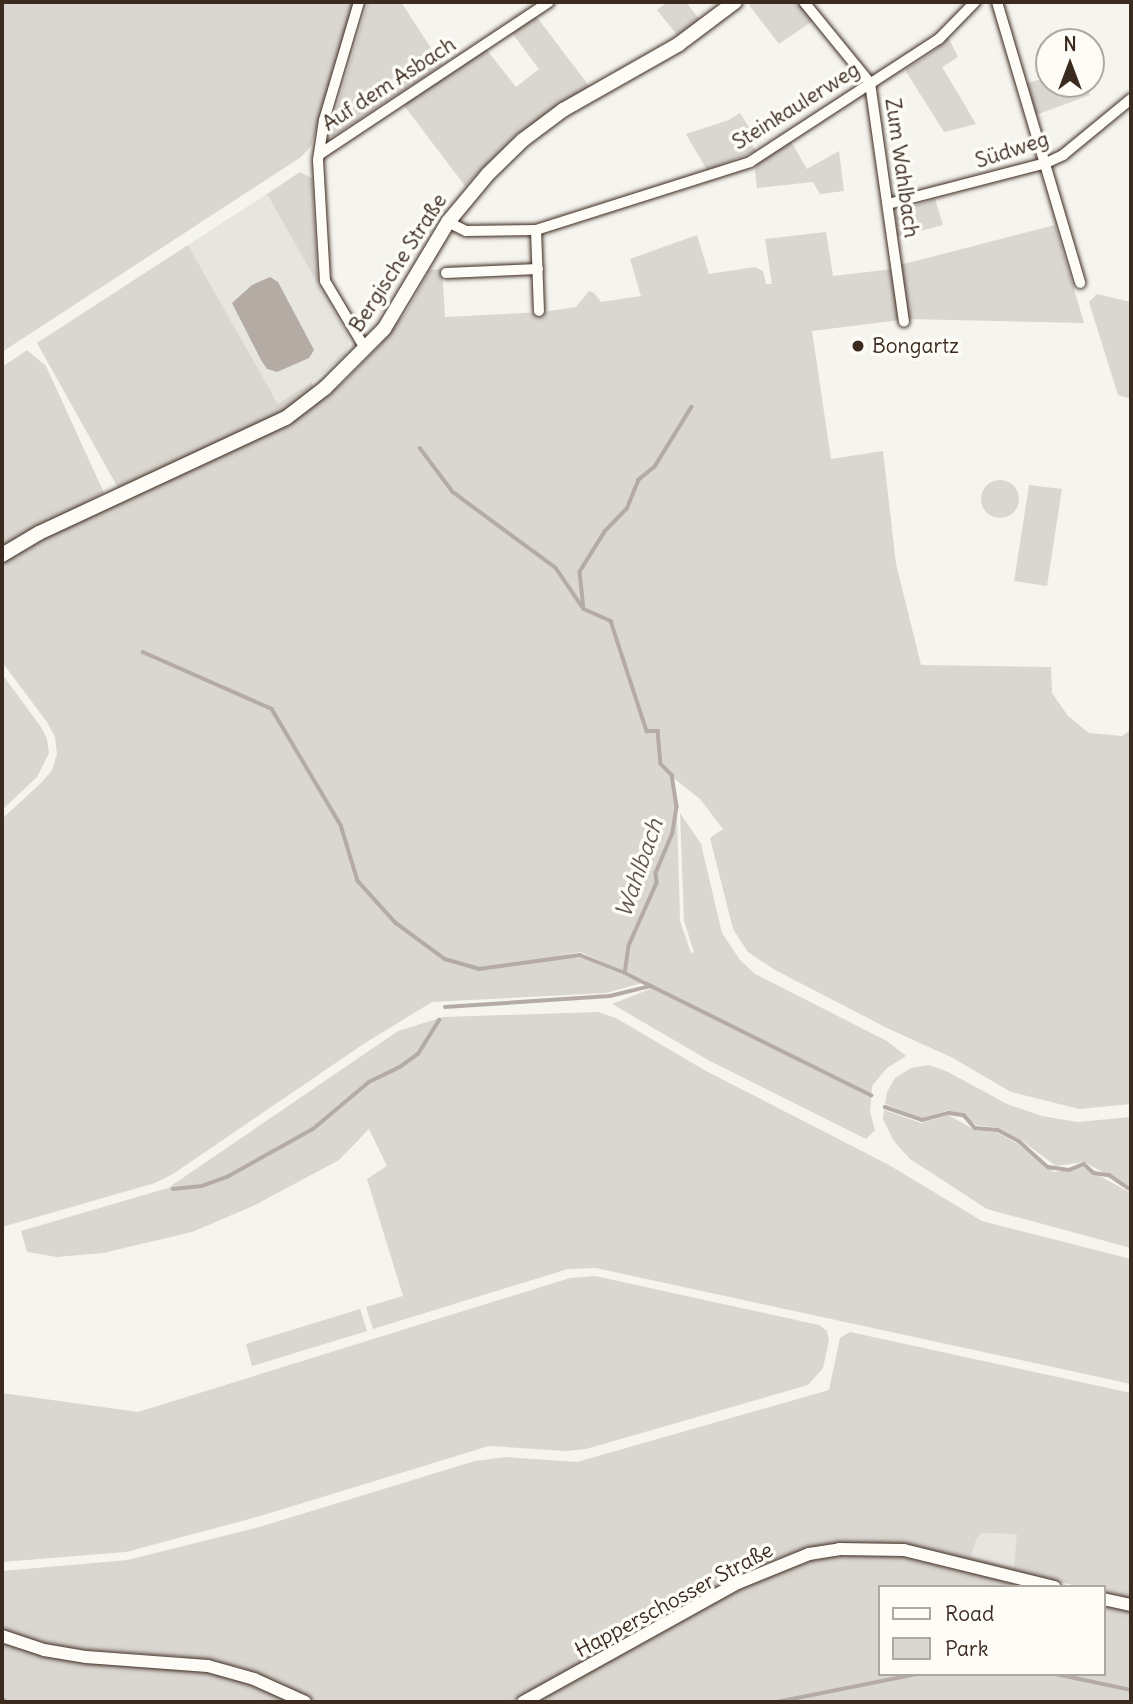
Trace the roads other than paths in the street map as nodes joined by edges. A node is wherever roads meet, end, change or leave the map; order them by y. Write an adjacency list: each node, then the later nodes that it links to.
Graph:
1 (359, 2): 9 (street)
2 (549, 2): 9 (street, Auf dem Asbach)
3 (735, 2): 12 (main road, Bergische Straße)
4 (804, 2): 7 (street, Zum Wahlbach)
5 (975, 2): 7 (street, Steinkaulerweg)
6 (997, 2): 10 (street)
7 (870, 83): 11 (street, Zum Wahlbach); 13 (street, Steinkaulerweg)
8 (1131, 99): 10 (street, Südweg)
9 (320, 154): 19 (street, Auf dem Asbach)
10 (1046, 163): 11 (street, Südweg); 16 (street)
11 (888, 204): 18 (street, Zum Wahlbach)
12 (448, 222): 13 (street, Steinkaulerweg); 19 (main road, Bergische Straße)
13 (536, 230): 14 (street)
14 (538, 269): 15 (street); 17 (street)
15 (446, 273)
16 (1080, 283)
17 (539, 311)
18 (904, 322)
19 (366, 350): 20 (main road, Bergische Straße)
20 (2, 555)
21 (1047, 1585): 26 (street, Happerschosser Straße)
22 (1105, 1598): 23 (street)
23 (1131, 1605)
24 (2, 1636): 25 (street)
25 (305, 1702)
26 (523, 1702)

